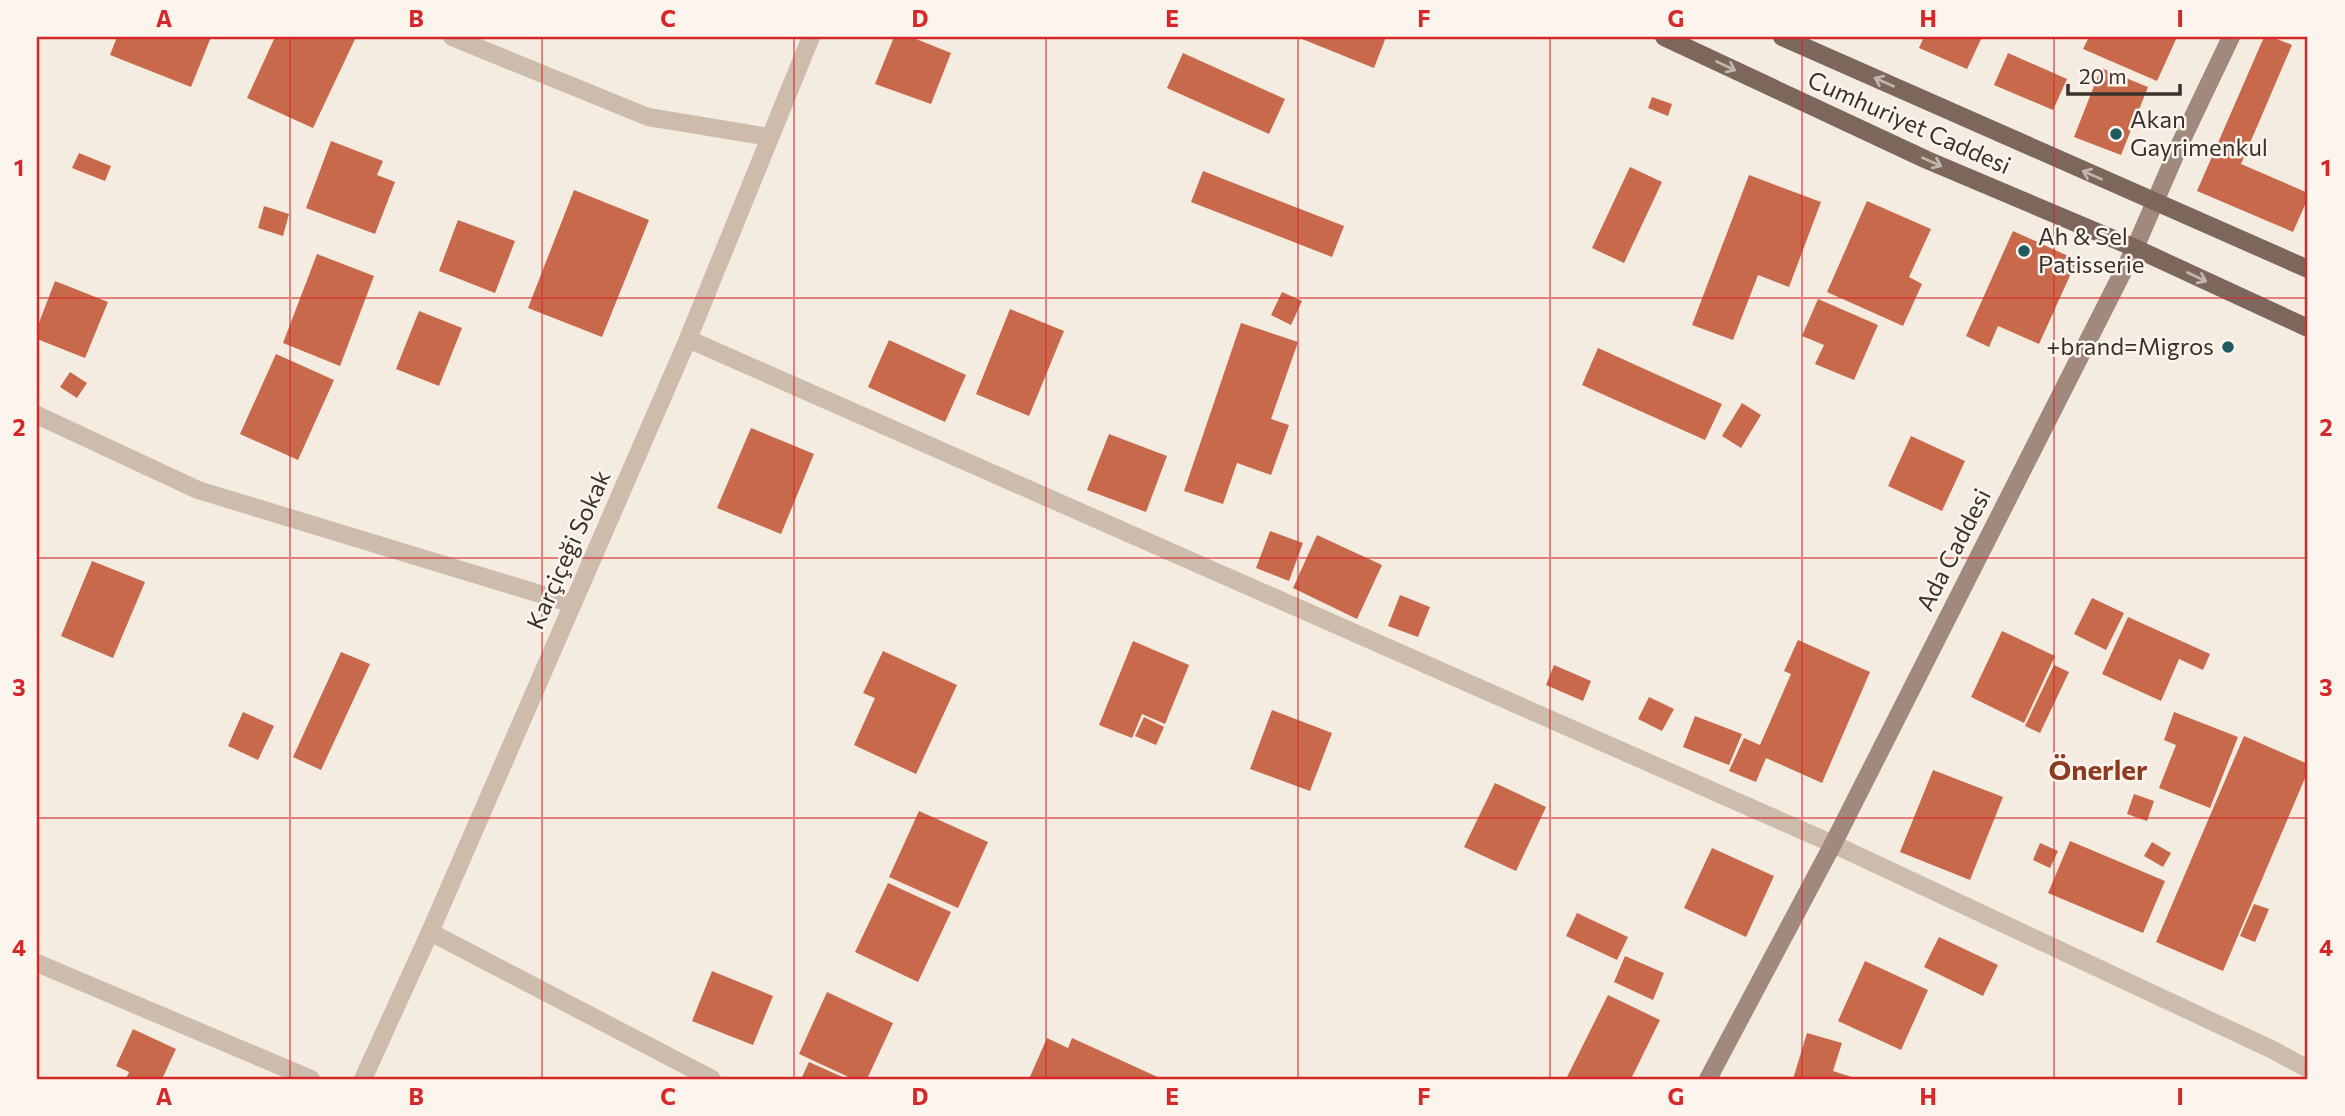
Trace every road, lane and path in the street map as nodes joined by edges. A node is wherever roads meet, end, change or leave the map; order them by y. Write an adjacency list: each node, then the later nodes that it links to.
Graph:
1 (452, 37): 6 (street)
2 (811, 37): 6 (street, Karçiçeği Sokak)
3 (1664, 37): 8 (main road, Cumhuriyet Caddesi, one-way to 8)
4 (1782, 37): 7 (main road, Cumhuriyet Caddesi, one-way to 4)
5 (2231, 37): 7 (main road, Ada Caddesi)
6 (770, 137): 11 (street, Karçiçeği Sokak)
7 (2155, 202): 8 (main road, Ada Caddesi); 9 (main road, Cumhuriyet Caddesi)
8 (2135, 248): 10 (main road, Cumhuriyet Caddesi, one-way to 10); 14 (main road, Ada Caddesi)
9 (2308, 269)
10 (2308, 328)
11 (688, 339): 13 (street, Karçiçeği Sokak); 14 (street)
12 (37, 415): 13 (street)
13 (572, 604): 15 (street, Karçiçeği Sokak)
14 (1833, 844): 17 (street); 21 (main road, Ada Caddesi)
15 (430, 932): 19 (street, Karçiçeği Sokak); 20 (street)
16 (37, 963): 18 (street)
17 (2308, 1069)
18 (311, 1079)
19 (363, 1079)
20 (712, 1079)
21 (1707, 1079)

